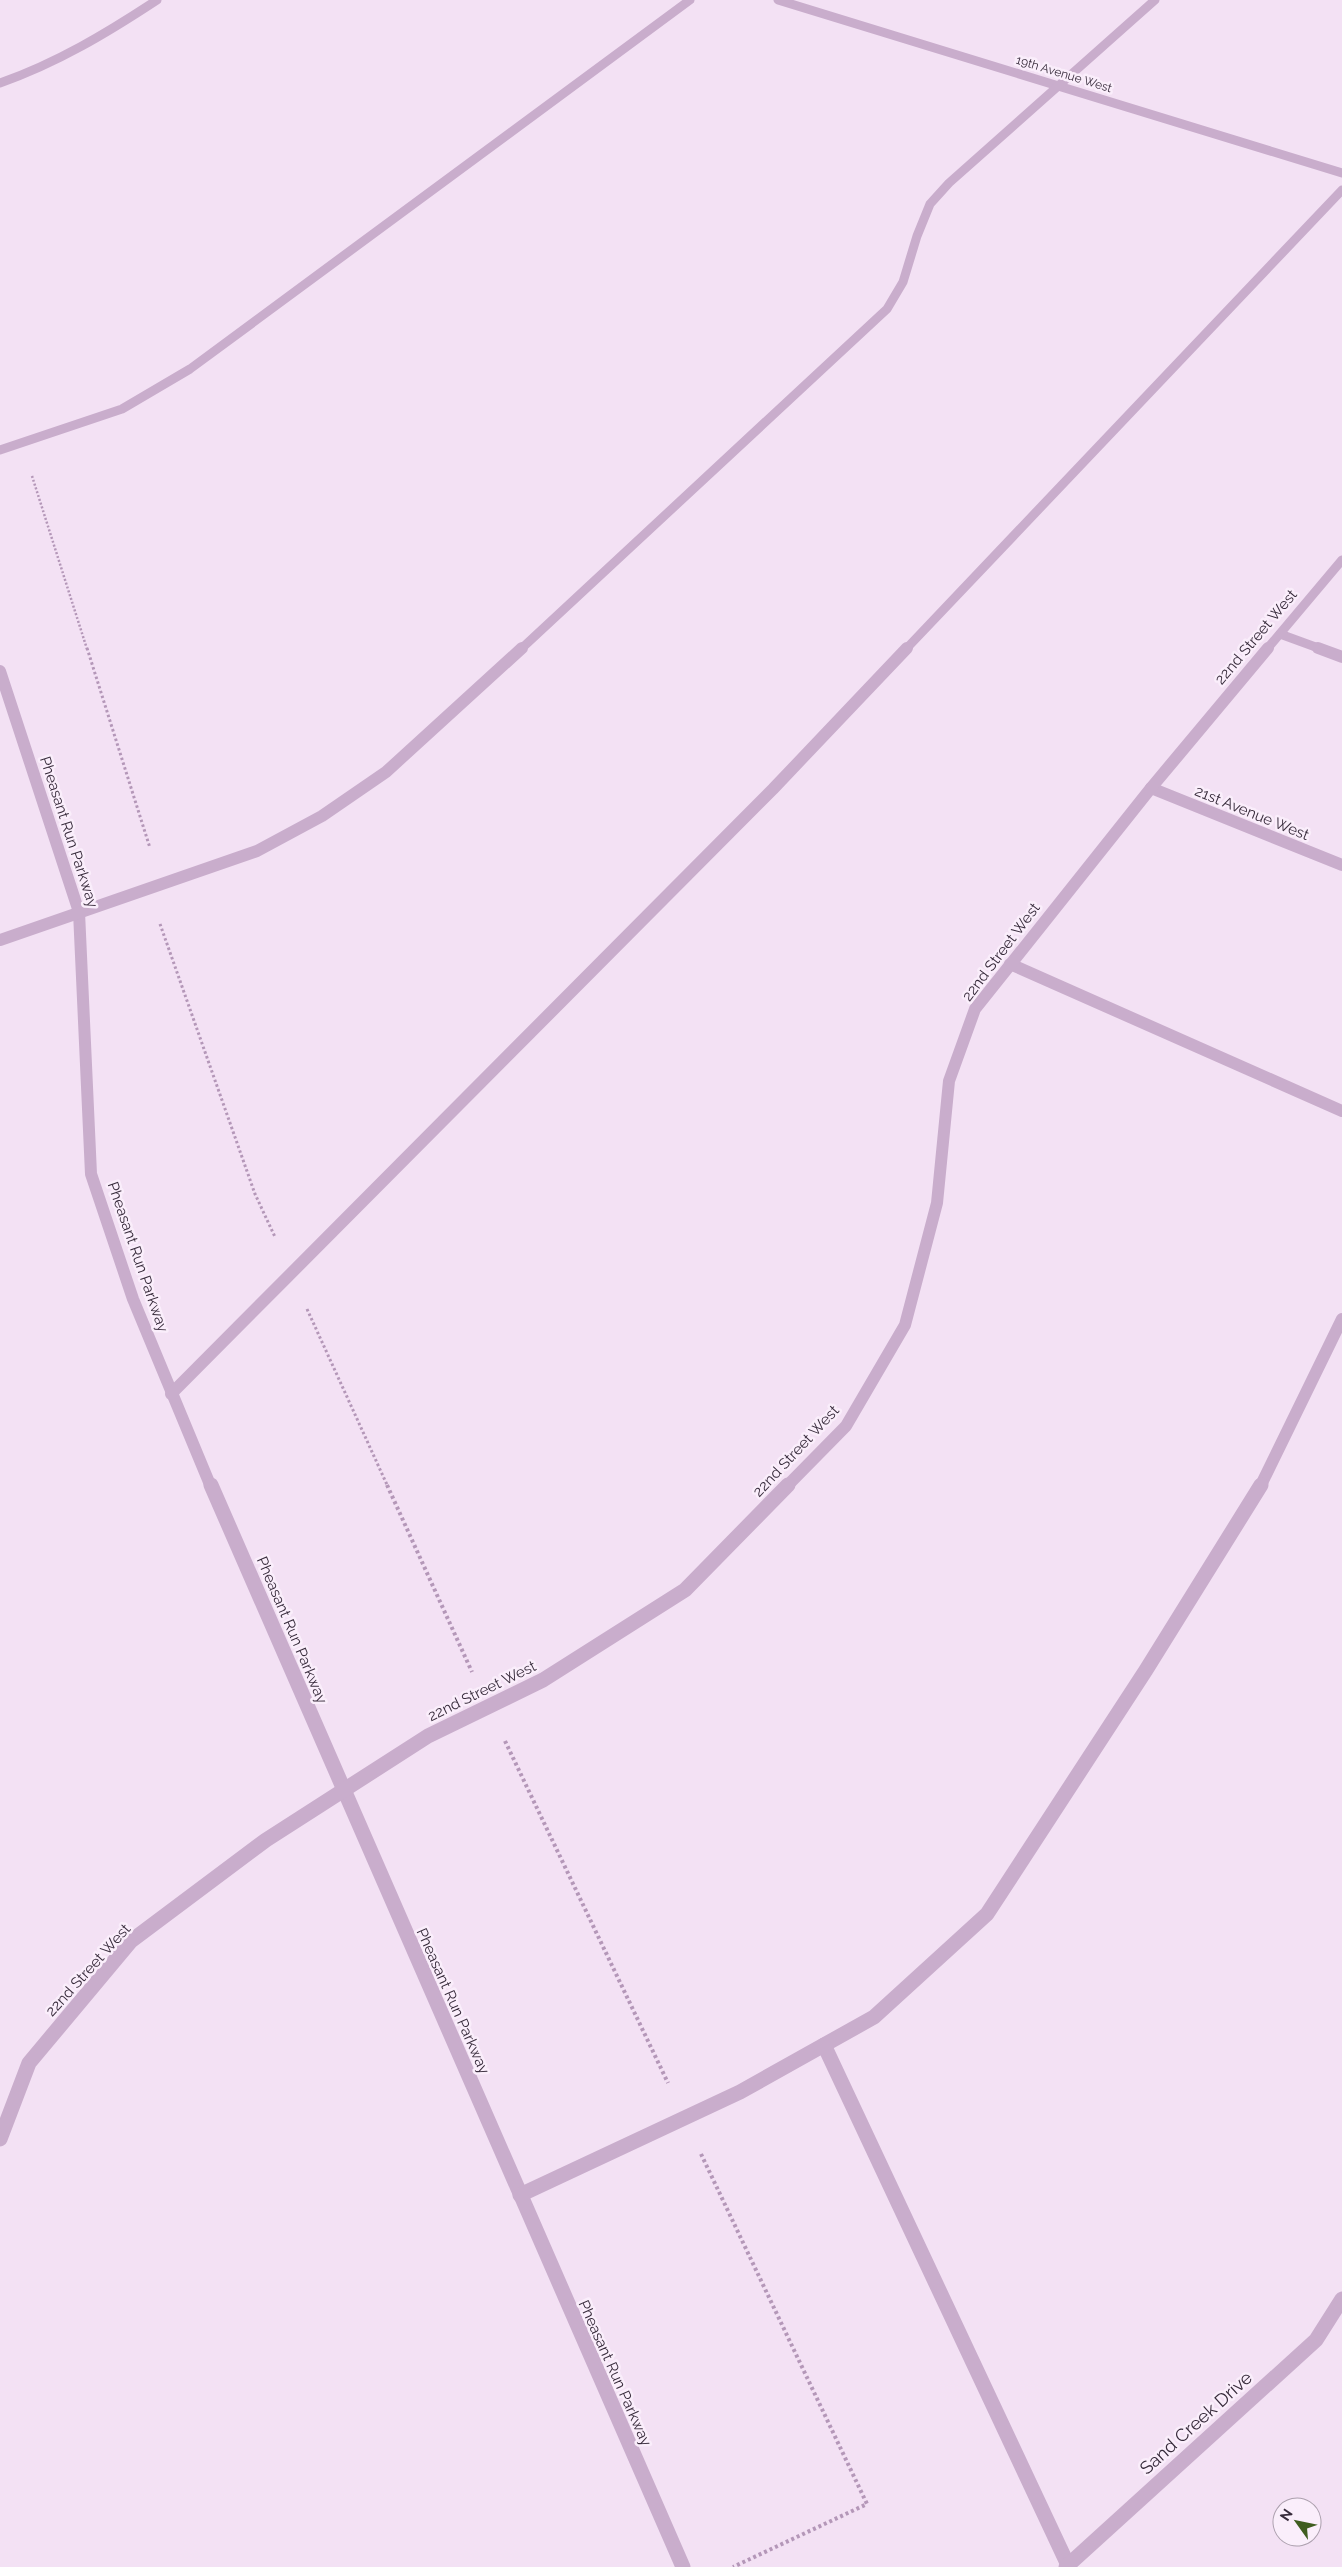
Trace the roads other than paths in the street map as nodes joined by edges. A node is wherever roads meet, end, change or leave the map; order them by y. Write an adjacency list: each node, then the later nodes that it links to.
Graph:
1 (157, 0): 5 (street)
2 (690, 0): 9 (street)
3 (778, 0): 6 (street, 19th Avenue West)
4 (1155, 0): 6 (street)
5 (0, 83)
6 (1058, 86): 7 (street, 19th Avenue West); 16 (street)
7 (1342, 173)
8 (1342, 190): 21 (street)
9 (0, 450)
10 (1342, 560): 11 (street, 22nd Street West)
11 (1280, 634): 12 (street); 14 (street, 22nd Street West)
12 (1342, 657)
13 (0, 671): 16 (street, Pheasant Run Parkway)
14 (1151, 788): 15 (street, 21st Avenue West); 18 (street, 22nd Street West)
15 (1342, 865)
16 (79, 912): 17 (street); 21 (street, Pheasant Run Parkway)
17 (0, 940)
18 (1010, 964): 19 (street); 22 (street, 22nd Street West)
19 (1342, 1111)
20 (1342, 1319): 23 (street)
21 (171, 1394): 22 (street, Pheasant Run Parkway)
22 (343, 1790): 24 (street, 22nd Street West); 25 (street, Pheasant Run Parkway)
23 (824, 2045): 25 (street); 27 (street)
24 (0, 2139)
25 (520, 2195): 28 (street, Pheasant Run Parkway)
26 (1342, 2299): 27 (street, Sand Creek Drive)
27 (1067, 2566)
28 (682, 2567)

